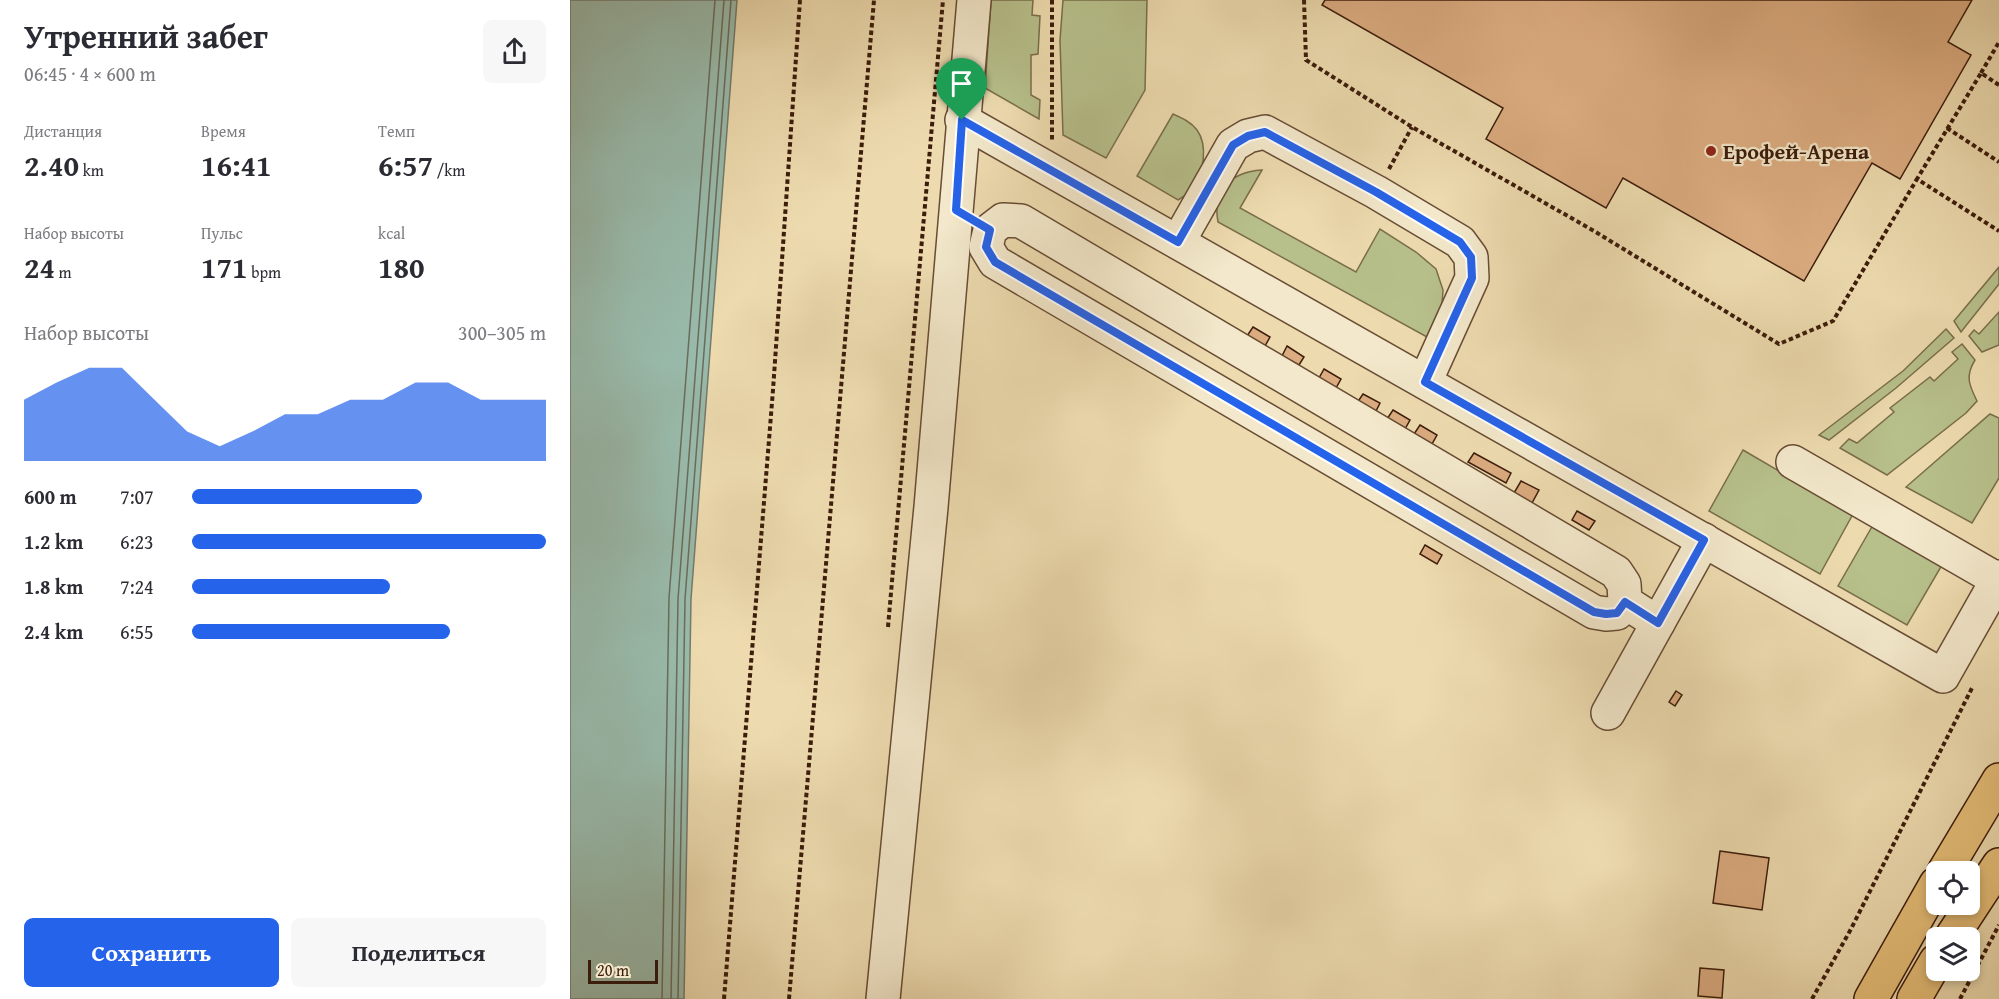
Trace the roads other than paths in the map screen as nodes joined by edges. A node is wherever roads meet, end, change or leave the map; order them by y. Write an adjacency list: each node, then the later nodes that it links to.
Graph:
1 (950, 1): 2 (lane)
2 (962, 120): 3 (lane); 5 (lane)
3 (956, 210): 4 (lane); 19 (lane)
4 (990, 230): 10 (lane); 10 (lane)
5 (1178, 242): 6 (lane); 6 (lane)
6 (1425, 382): 8 (lane)
7 (1793, 462): 9 (lane)
8 (1704, 540): 9 (lane); 11 (lane)
9 (1998, 578)
10 (1625, 602): 11 (lane)
11 (1658, 623): 12 (lane)
12 (1608, 713)
13 (1999, 780): 14 (main road)
14 (1951, 861)
15 (1999, 865): 17 (main road)
16 (1926, 902): 20 (main road)
17 (1958, 927)
18 (1926, 978): 21 (main road)
19 (883, 999)
20 (1871, 999)
21 (1914, 999)

